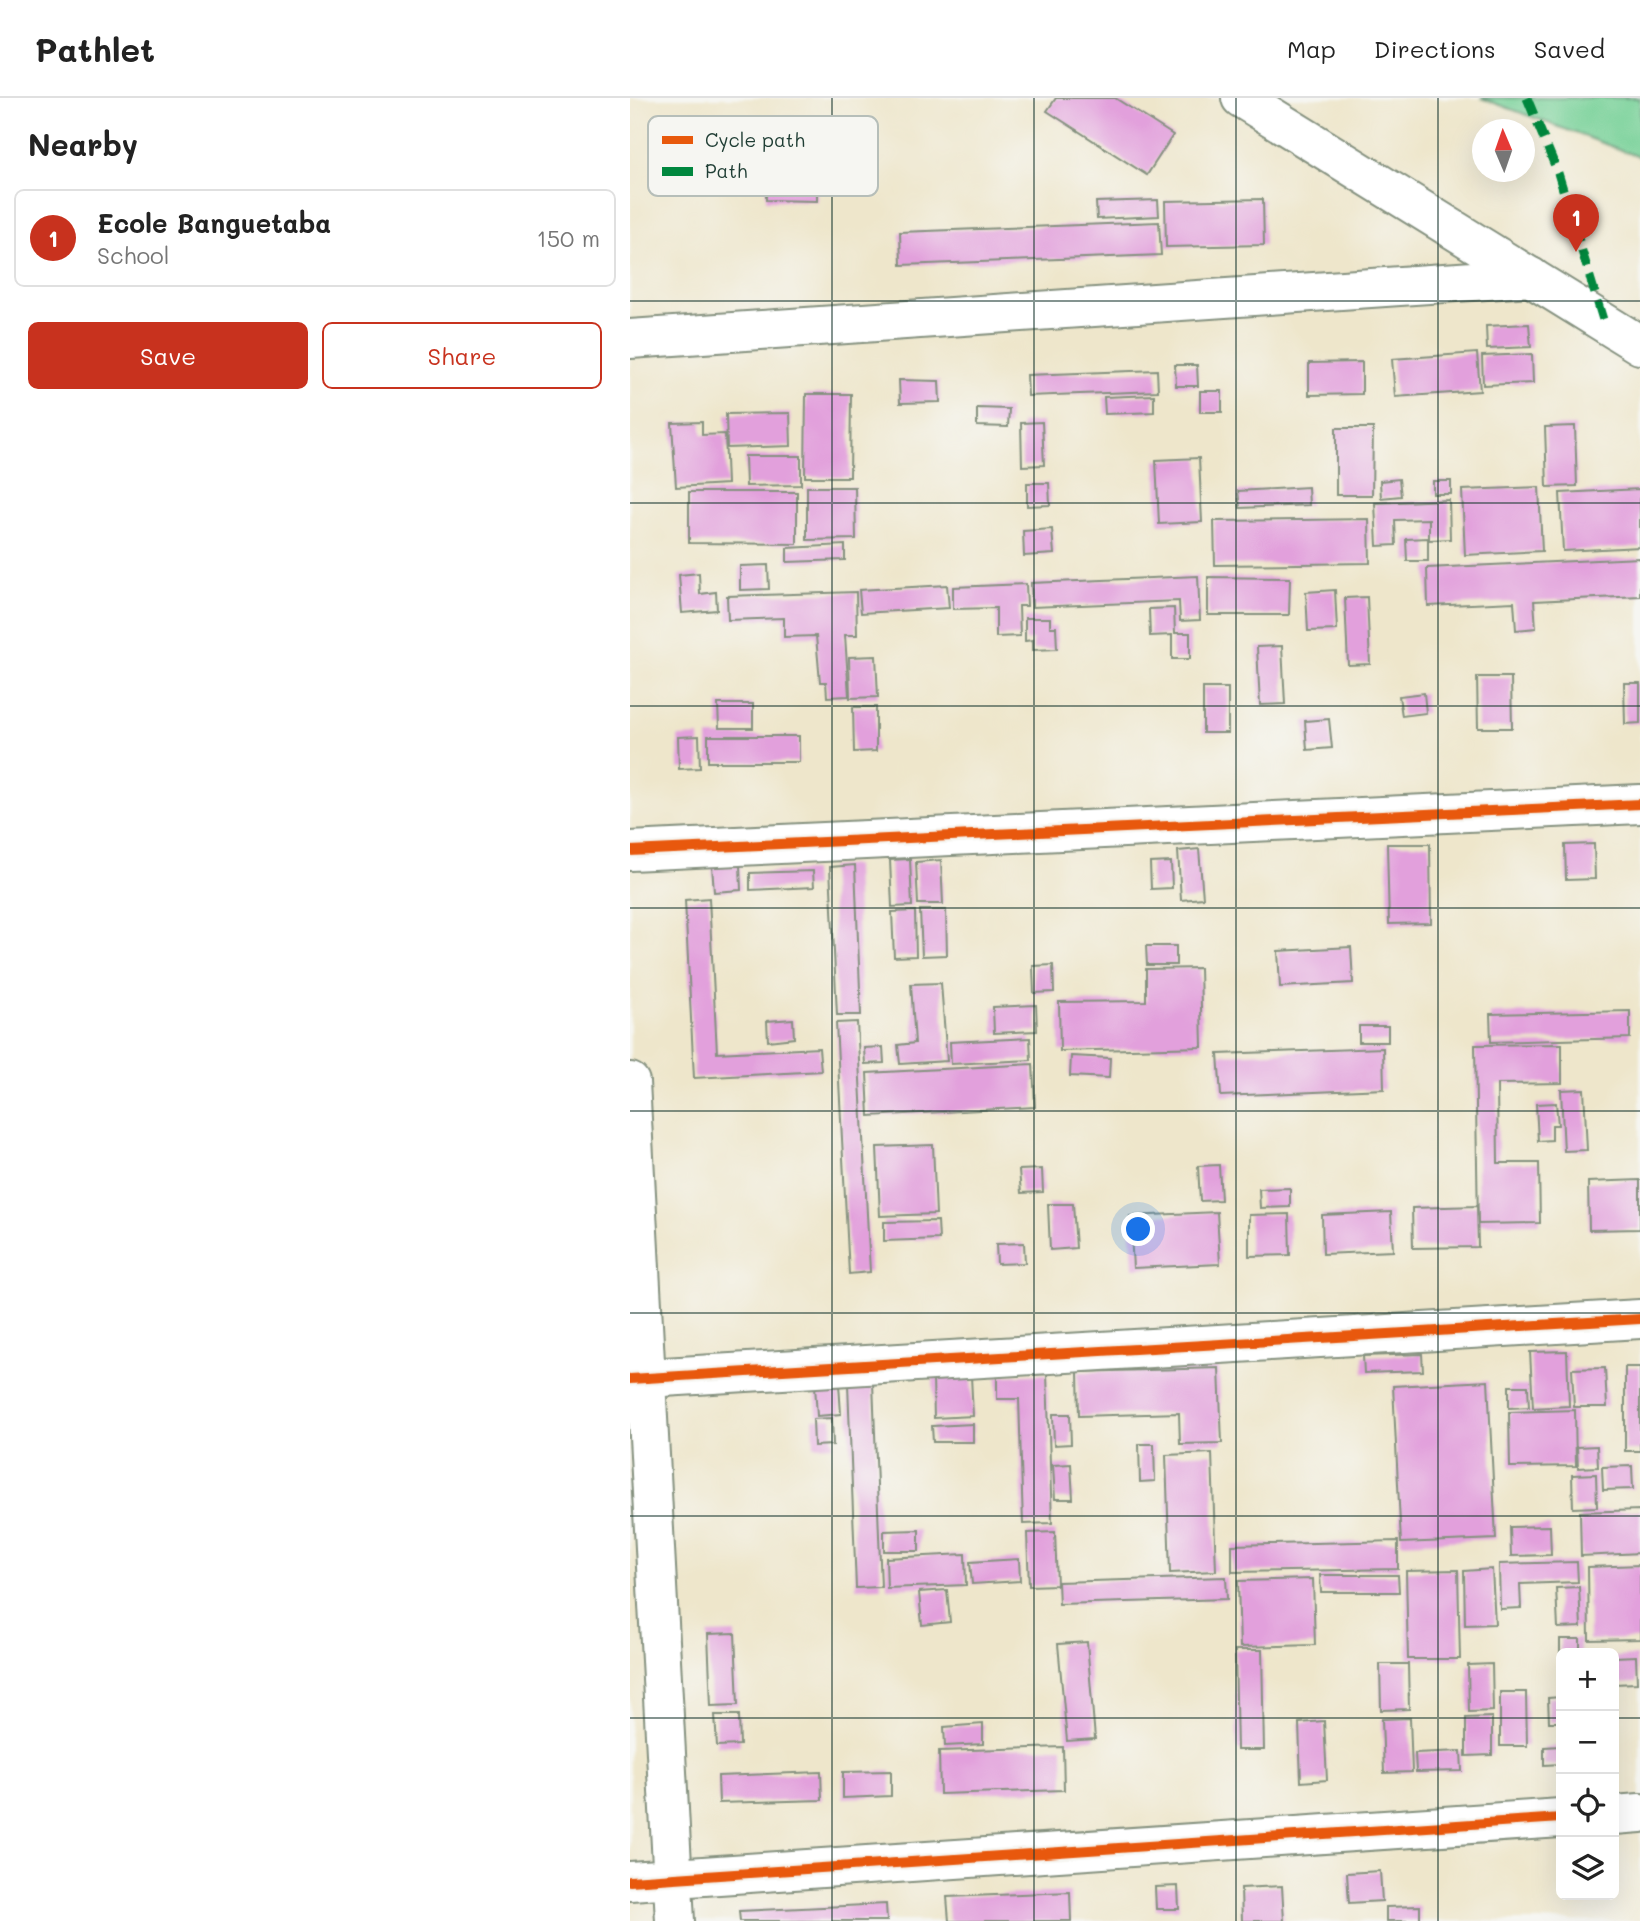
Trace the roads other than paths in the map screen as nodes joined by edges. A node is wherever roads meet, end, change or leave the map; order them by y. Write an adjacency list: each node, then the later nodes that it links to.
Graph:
1 (1241, 98): 2 (street)
2 (1531, 277): 3 (street); 4 (street)
3 (630, 339)
4 (1640, 345)
5 (1640, 804): 6 (street)
6 (630, 851)
7 (630, 1082): 9 (street)
8 (1640, 1319): 9 (street)
9 (638, 1379): 13 (street)
10 (1640, 1813): 11 (street)
11 (1619, 1815)
12 (1556, 1818): 13 (street)
13 (673, 1880): 14 (street); 15 (street)
14 (630, 1881)
15 (675, 1921)

